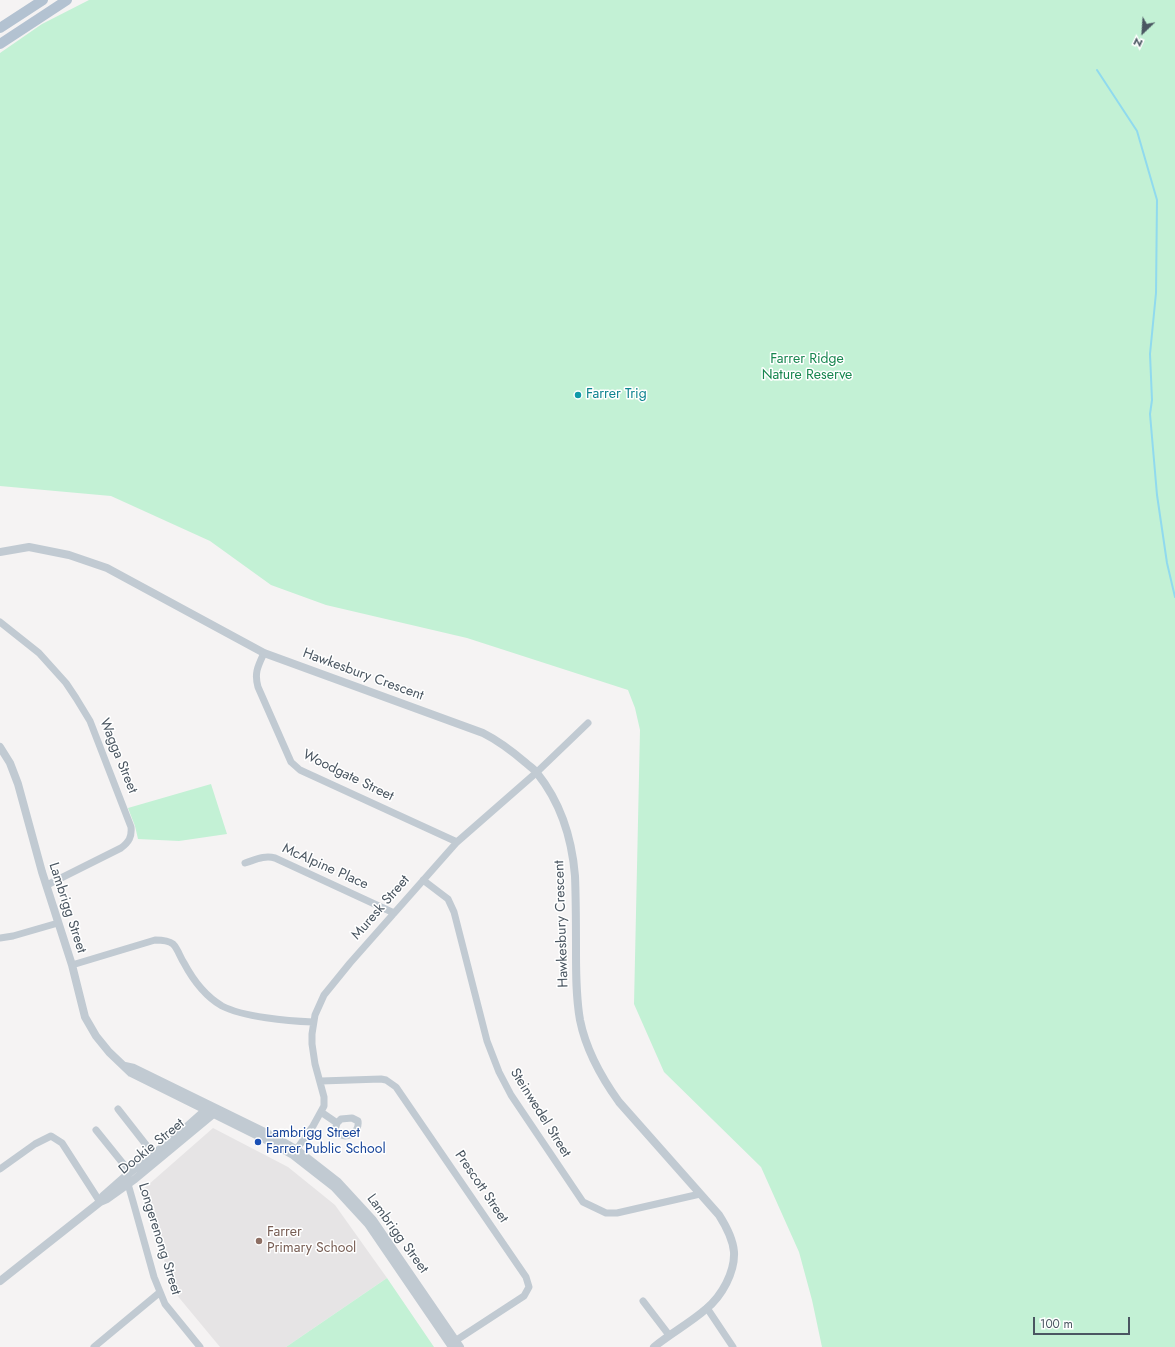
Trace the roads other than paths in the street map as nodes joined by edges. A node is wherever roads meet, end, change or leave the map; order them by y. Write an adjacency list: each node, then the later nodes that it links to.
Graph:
1 (43, 0): 3 (main road)
2 (67, 0): 4 (main road)
3 (0, 28)
4 (0, 44)
5 (0, 552): 7 (street, Hawkesbury Crescent)
6 (0, 622): 14 (street, Wagga Street)
7 (264, 653): 10 (street, Hawkesbury Crescent); 11 (street, Woodgate Street)
8 (588, 723): 10 (street, Muresk Street)
9 (0, 747): 14 (street, Lambrigg Street)
10 (537, 772): 11 (street, Muresk Street); 31 (street, Hawkesbury Crescent)
11 (457, 842): 13 (street, Muresk Street)
12 (245, 864): 15 (street, McAlpine Place)
13 (423, 880): 15 (street, Muresk Street); 31 (street, Steinwedel Street)
14 (47, 885): 16 (street, Lambrigg Street)
15 (394, 913): 19 (street, Muresk Street)
16 (58, 923): 17 (street); 18 (street, Lambrigg Street)
17 (0, 938)
18 (72, 965): 19 (street); 22 (street, Lambrigg Street)
19 (313, 1022): 20 (street, Muresk Street)
20 (321, 1081): 23 (street, Muresk Street); 38 (street, Prescott Street)
21 (118, 1109): 27 (street)
22 (212, 1110): 26 (street, Lambrigg Street); 27 (street, Dookie Street); 30 (street, Dookie Street)
23 (321, 1112): 24 (street); 26 (street, Muresk Street)
24 (337, 1123)
25 (96, 1130): 29 (street)
26 (295, 1152): 38 (street, Lambrigg Street)
27 (154, 1155): 29 (street, Dookie Street)
28 (0, 1170): 32 (street)
29 (128, 1174): 30 (street, Longerenong Street); 32 (street, Dookie Street)
30 (128, 1184): 32 (street, Dookie Street); 34 (street, Longerenong Street)
31 (700, 1194): 36 (street, Hawkesbury Crescent)
32 (100, 1202): 33 (street, Dookie Street)
33 (0, 1281)
34 (160, 1293): 39 (street); 40 (street, Longerenong Street)
35 (643, 1301): 37 (street)
36 (707, 1308): 37 (street, Hawkesbury Crescent); 42 (street)
37 (669, 1335): 41 (street, Hawkesbury Crescent)
38 (455, 1345)
39 (94, 1347)
40 (200, 1347)
41 (654, 1347)
42 (733, 1347)

